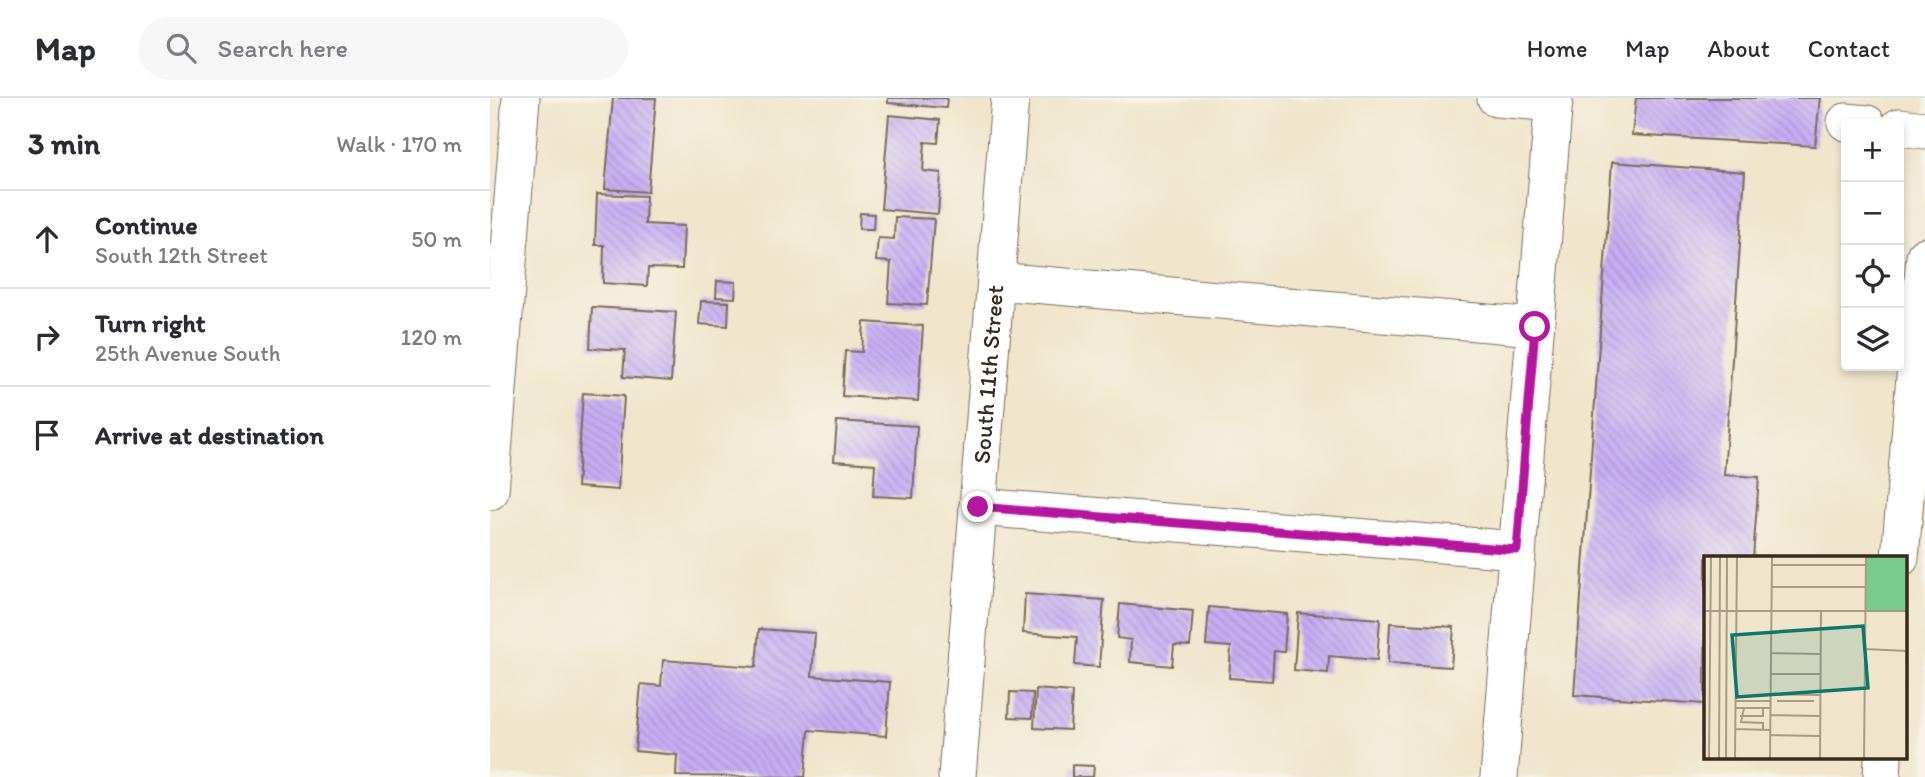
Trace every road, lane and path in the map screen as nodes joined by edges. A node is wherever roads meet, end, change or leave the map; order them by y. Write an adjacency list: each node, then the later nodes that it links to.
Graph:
1 (521, 98): 10 (street)
2 (1010, 98): 8 (street, South 11th Street)
3 (1496, 98): 4 (street)
4 (1554, 100): 9 (street)
5 (1904, 128): 6 (street)
6 (1925, 130)
7 (1925, 256): 13 (street)
8 (996, 281): 9 (street); 11 (street, South 11th Street)
9 (1535, 327): 12 (street)
10 (490, 491)
11 (978, 507): 12 (street); 14 (street, South 11th Street)
12 (1517, 550): 15 (street)
13 (1900, 556)
14 (957, 777)
15 (1499, 777)

